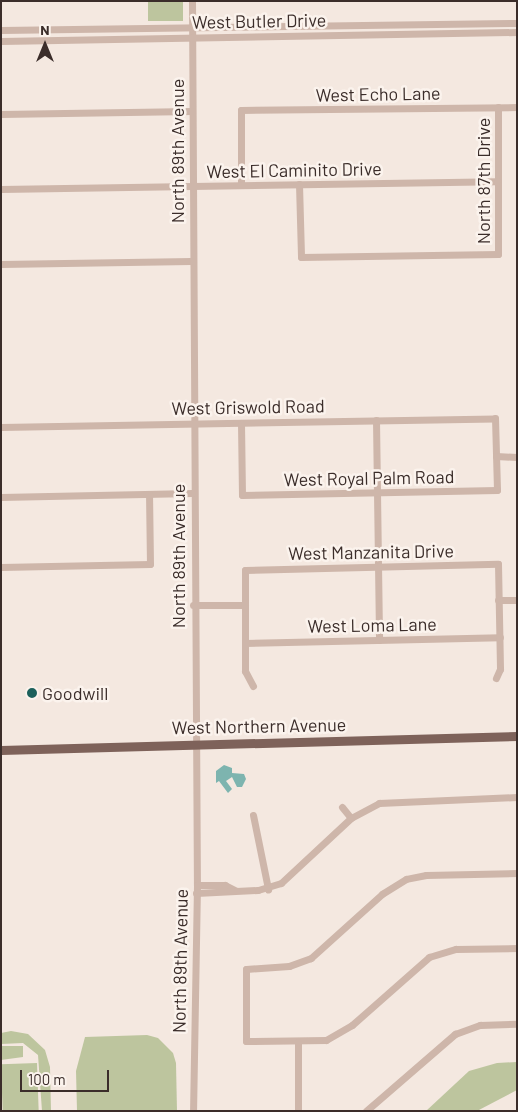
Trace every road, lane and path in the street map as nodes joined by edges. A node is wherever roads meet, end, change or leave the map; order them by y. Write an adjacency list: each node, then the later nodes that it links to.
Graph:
1 (192, 1): 3 (street, North 89th Avenue)
2 (517, 23): 3 (street, West Butler Drive)
3 (192, 27): 4 (street, West Butler Drive); 6 (street, North 89th Avenue)
4 (1, 30)
5 (517, 32): 6 (street, West Butler Drive)
6 (192, 37): 7 (street, West Butler Drive); 10 (street, North 89th Avenue)
7 (1, 41)
8 (498, 107): 9 (street, West Echo Lane); 12 (street, North 87th Drive); 14 (street, West Echo Lane)
9 (517, 107)
10 (192, 111): 11 (street); 15 (street, North 89th Avenue)
11 (1, 114)
12 (498, 181): 13 (street, West El Caminito Drive); 13 (street, North 87th Drive)
13 (299, 184): 14 (street, West El Caminito Drive)
14 (241, 185): 15 (street, West El Caminito Drive)
15 (192, 186): 16 (street, West El Caminito Drive); 17 (street, North 89th Avenue)
16 (1, 189)
17 (191, 262): 18 (street); 20 (street, North 89th Avenue)
18 (1, 264)
19 (376, 420): 21 (street, West Griswold Road); 23 (street, West Griswold Road); 25 (street)
20 (192, 424): 21 (street, West Griswold Road); 22 (street, West Griswold Road); 26 (street, North 89th Avenue)
21 (241, 424): 25 (street, West Royal Palm Road)
22 (1, 427)
23 (496, 456): 24 (street); 25 (street, West Royal Palm Road)
24 (517, 456)
25 (377, 492): 30 (street)
26 (192, 493): 27 (street); 33 (street, North 89th Avenue)
27 (149, 494): 28 (street); 29 (street)
28 (1, 497)
29 (1, 567)
30 (378, 567): 31 (street, West Manzanita Drive); 34 (street, West Manzanita Drive); 36 (street)
31 (498, 600): 32 (street); 35 (street)
32 (517, 600)
33 (193, 605): 34 (street); 41 (street, North 89th Avenue)
34 (244, 605): 37 (street)
35 (500, 637): 36 (street, West Loma Lane); 38 (street)
36 (379, 640): 37 (street, West Loma Lane)
37 (245, 643): 39 (street)
38 (496, 678)
39 (253, 686)
40 (517, 736): 41 (main road, West Northern Avenue)
41 (194, 744): 42 (main road, West Northern Avenue); 48 (street, North 89th Avenue)
42 (1, 750)
43 (517, 797): 46 (street)
44 (342, 806): 46 (street)
45 (252, 816): 49 (street)
46 (351, 818): 49 (street)
47 (517, 873): 54 (street)
48 (196, 885): 50 (street); 51 (street, North 89th Avenue)
49 (268, 889): 50 (street)
50 (235, 890): 51 (street)
51 (196, 893): 55 (street, North 89th Avenue)
52 (517, 948): 54 (street)
53 (517, 1024): 57 (street)
54 (298, 1042): 56 (street)
55 (193, 1111)
56 (298, 1111)
57 (366, 1111)

